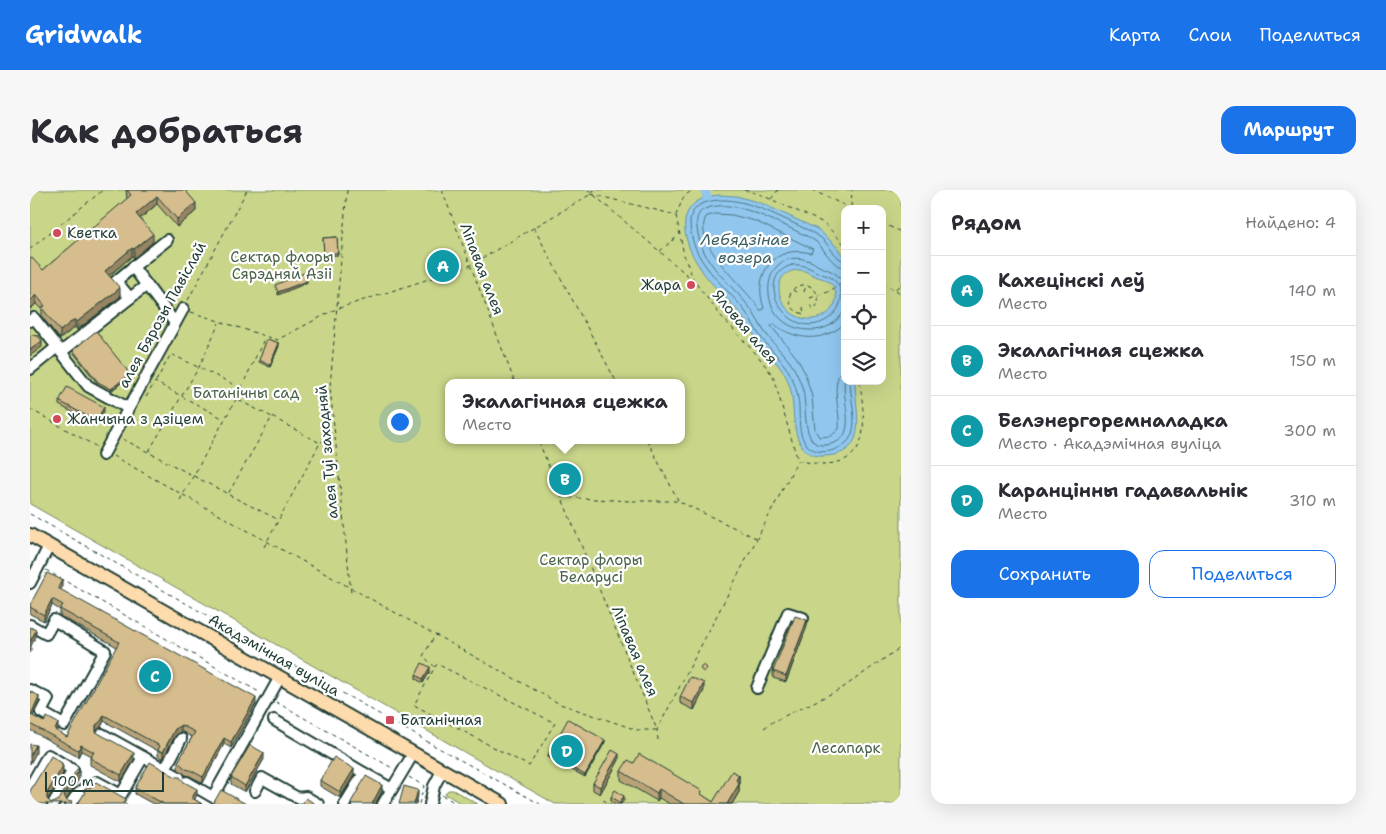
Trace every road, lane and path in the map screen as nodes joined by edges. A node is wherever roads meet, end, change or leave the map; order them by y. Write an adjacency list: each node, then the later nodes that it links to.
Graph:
1 (103, 190): 23 (path)
2 (247, 190): 43 (path, алея Бярозы Павіслай)
3 (346, 190): 44 (path, алея Туі заходняй)
4 (442, 190): 25 (path, Ліпавая алея)
5 (588, 190): 12 (path, Яловая алея)
6 (594, 190): 12 (path)
7 (693, 190): 16 (path)
8 (744, 190): 13 (path)
9 (778, 190): 13 (path)
10 (812, 190): 14 (path)
11 (852, 190): 15 (path)
12 (592, 194): 16 (path); 18 (path); 24 (path, Яловая алея)
13 (771, 199): 22 (path)
14 (844, 205)
15 (851, 205)
16 (676, 215): 20 (path, Яловая алея)
17 (886, 225): 19 (path)
18 (534, 228): 25 (path); 53 (path)
19 (901, 232)
20 (679, 236): 24 (path); 27 (path, Яловая алея)
21 (167, 240): 26 (street)
22 (841, 240)
23 (30, 249)
24 (660, 251): 27 (path, Яловая алея)
25 (470, 266): 44 (path); 52 (path, Ліпавая алея)
26 (133, 267): 32 (street); 39 (street)
27 (694, 281): 71 (path, Яловая алея)
28 (901, 283): 34 (path)
29 (841, 284): 38 (path)
30 (806, 285): 33 (path); 35 (path); 38 (path)
31 (886, 285): 34 (path)
32 (147, 286): 39 (street); 46 (street)
33 (792, 290): 36 (path); 42 (path)
34 (896, 290): 37 (path)
35 (804, 292)
36 (799, 294)
37 (901, 294)
38 (818, 296): 40 (path); 41 (path)
39 (130, 298): 49 (street)
40 (810, 298)
41 (809, 304)
42 (803, 306)
43 (183, 309): 46 (street, алея Бярозы Павіслай); 47 (path)
44 (336, 309): 48 (path); 65 (path, алея Туі заходняй)
45 (30, 321): 49 (street)
46 (175, 323): 60 (street, алея Бярозы Павіслай)
47 (220, 323): 48 (path); 50 (path)
48 (265, 337): 56 (path)
49 (59, 349): 51 (street); 60 (street)
50 (200, 367): 54 (path); 56 (path); 57 (path)
51 (30, 369)
52 (513, 379)
53 (614, 379)
54 (155, 382): 57 (path); 58 (path)
55 (860, 385): 71 (path)
56 (241, 388): 59 (path)
57 (183, 396): 63 (path); 69 (path)
58 (145, 398)
59 (236, 399): 62 (path); 63 (path)
60 (128, 408): 64 (street, алея Бярозы Павіслай)
61 (30, 409): 70 (path)
62 (272, 416): 66 (path); 73 (path)
63 (225, 419): 72 (path)
64 (114, 435): 69 (path); 70 (street, алея Бярозы Павіслай)
65 (334, 437): 66 (path); 87 (path, алея Туі заходняй)
66 (320, 442): 79 (path)
67 (540, 444): 75 (path, Ліпавая алея)
68 (649, 444): 77 (path)
69 (149, 452): 72 (path)
70 (104, 453): 74 (path)
71 (798, 461): 81 (path)
72 (194, 476): 73 (path); 74 (path)
73 (228, 494): 79 (path)
74 (182, 496): 76 (path); 82 (path)
75 (560, 497): 77 (path); 100 (path, Ліпавая алея)
76 (180, 500)
77 (678, 500): 81 (path)
78 (30, 514): 126 (path)
79 (279, 520): 82 (path)
80 (30, 535): 83 (main road, Акадэмічная вуліца)
81 (757, 538): 100 (path)
82 (267, 542): 84 (path); 87 (path)
83 (49, 546): 85 (street); 94 (main road, Акадэмічная вуліца)
84 (264, 547)
85 (39, 566): 86 (street); 97 (path)
86 (30, 584)
87 (350, 588): 88 (path, алея Туі заходняй); 100 (path)
88 (351, 593)
89 (803, 618): 95 (street)
90 (30, 625): 96 (street)
91 (433, 640): 93 (path)
92 (901, 647): 99 (path)
93 (435, 667): 93 (path)
94 (280, 677): 97 (street); 104 (main road, Акадэмічная вуліца)
95 (757, 688)
96 (30, 690)
97 (270, 698): 106 (street); 108 (path)
98 (274, 720): 109 (street)
99 (764, 728)
100 (657, 730): 103 (path, Ліпавая алея)
101 (102, 734): 105 (street)
102 (181, 739): 106 (street)
103 (658, 740)
104 (413, 754): 107 (main road, Акадэмічная вуліца); 108 (street)
105 (143, 757): 106 (street); 113 (street)
106 (165, 769)
107 (442, 771): 123 (street); 125 (main road, Акадэмічная вуліца)
108 (402, 773): 111 (street); 122 (path)
109 (364, 774): 111 (street); 120 (street)
110 (30, 787): 116 (street)
111 (392, 789): 121 (street)
112 (255, 791): 119 (street)
113 (121, 794): 117 (street); 118 (street)
114 (442, 795): 124 (path)
115 (603, 800): 127 (path)
116 (53, 804)
117 (71, 804)
118 (127, 804)
119 (318, 804)
120 (345, 804)
121 (383, 804)
122 (419, 804)
123 (430, 804)
124 (457, 804)
125 (502, 804)
126 (540, 804)
127 (611, 804)

